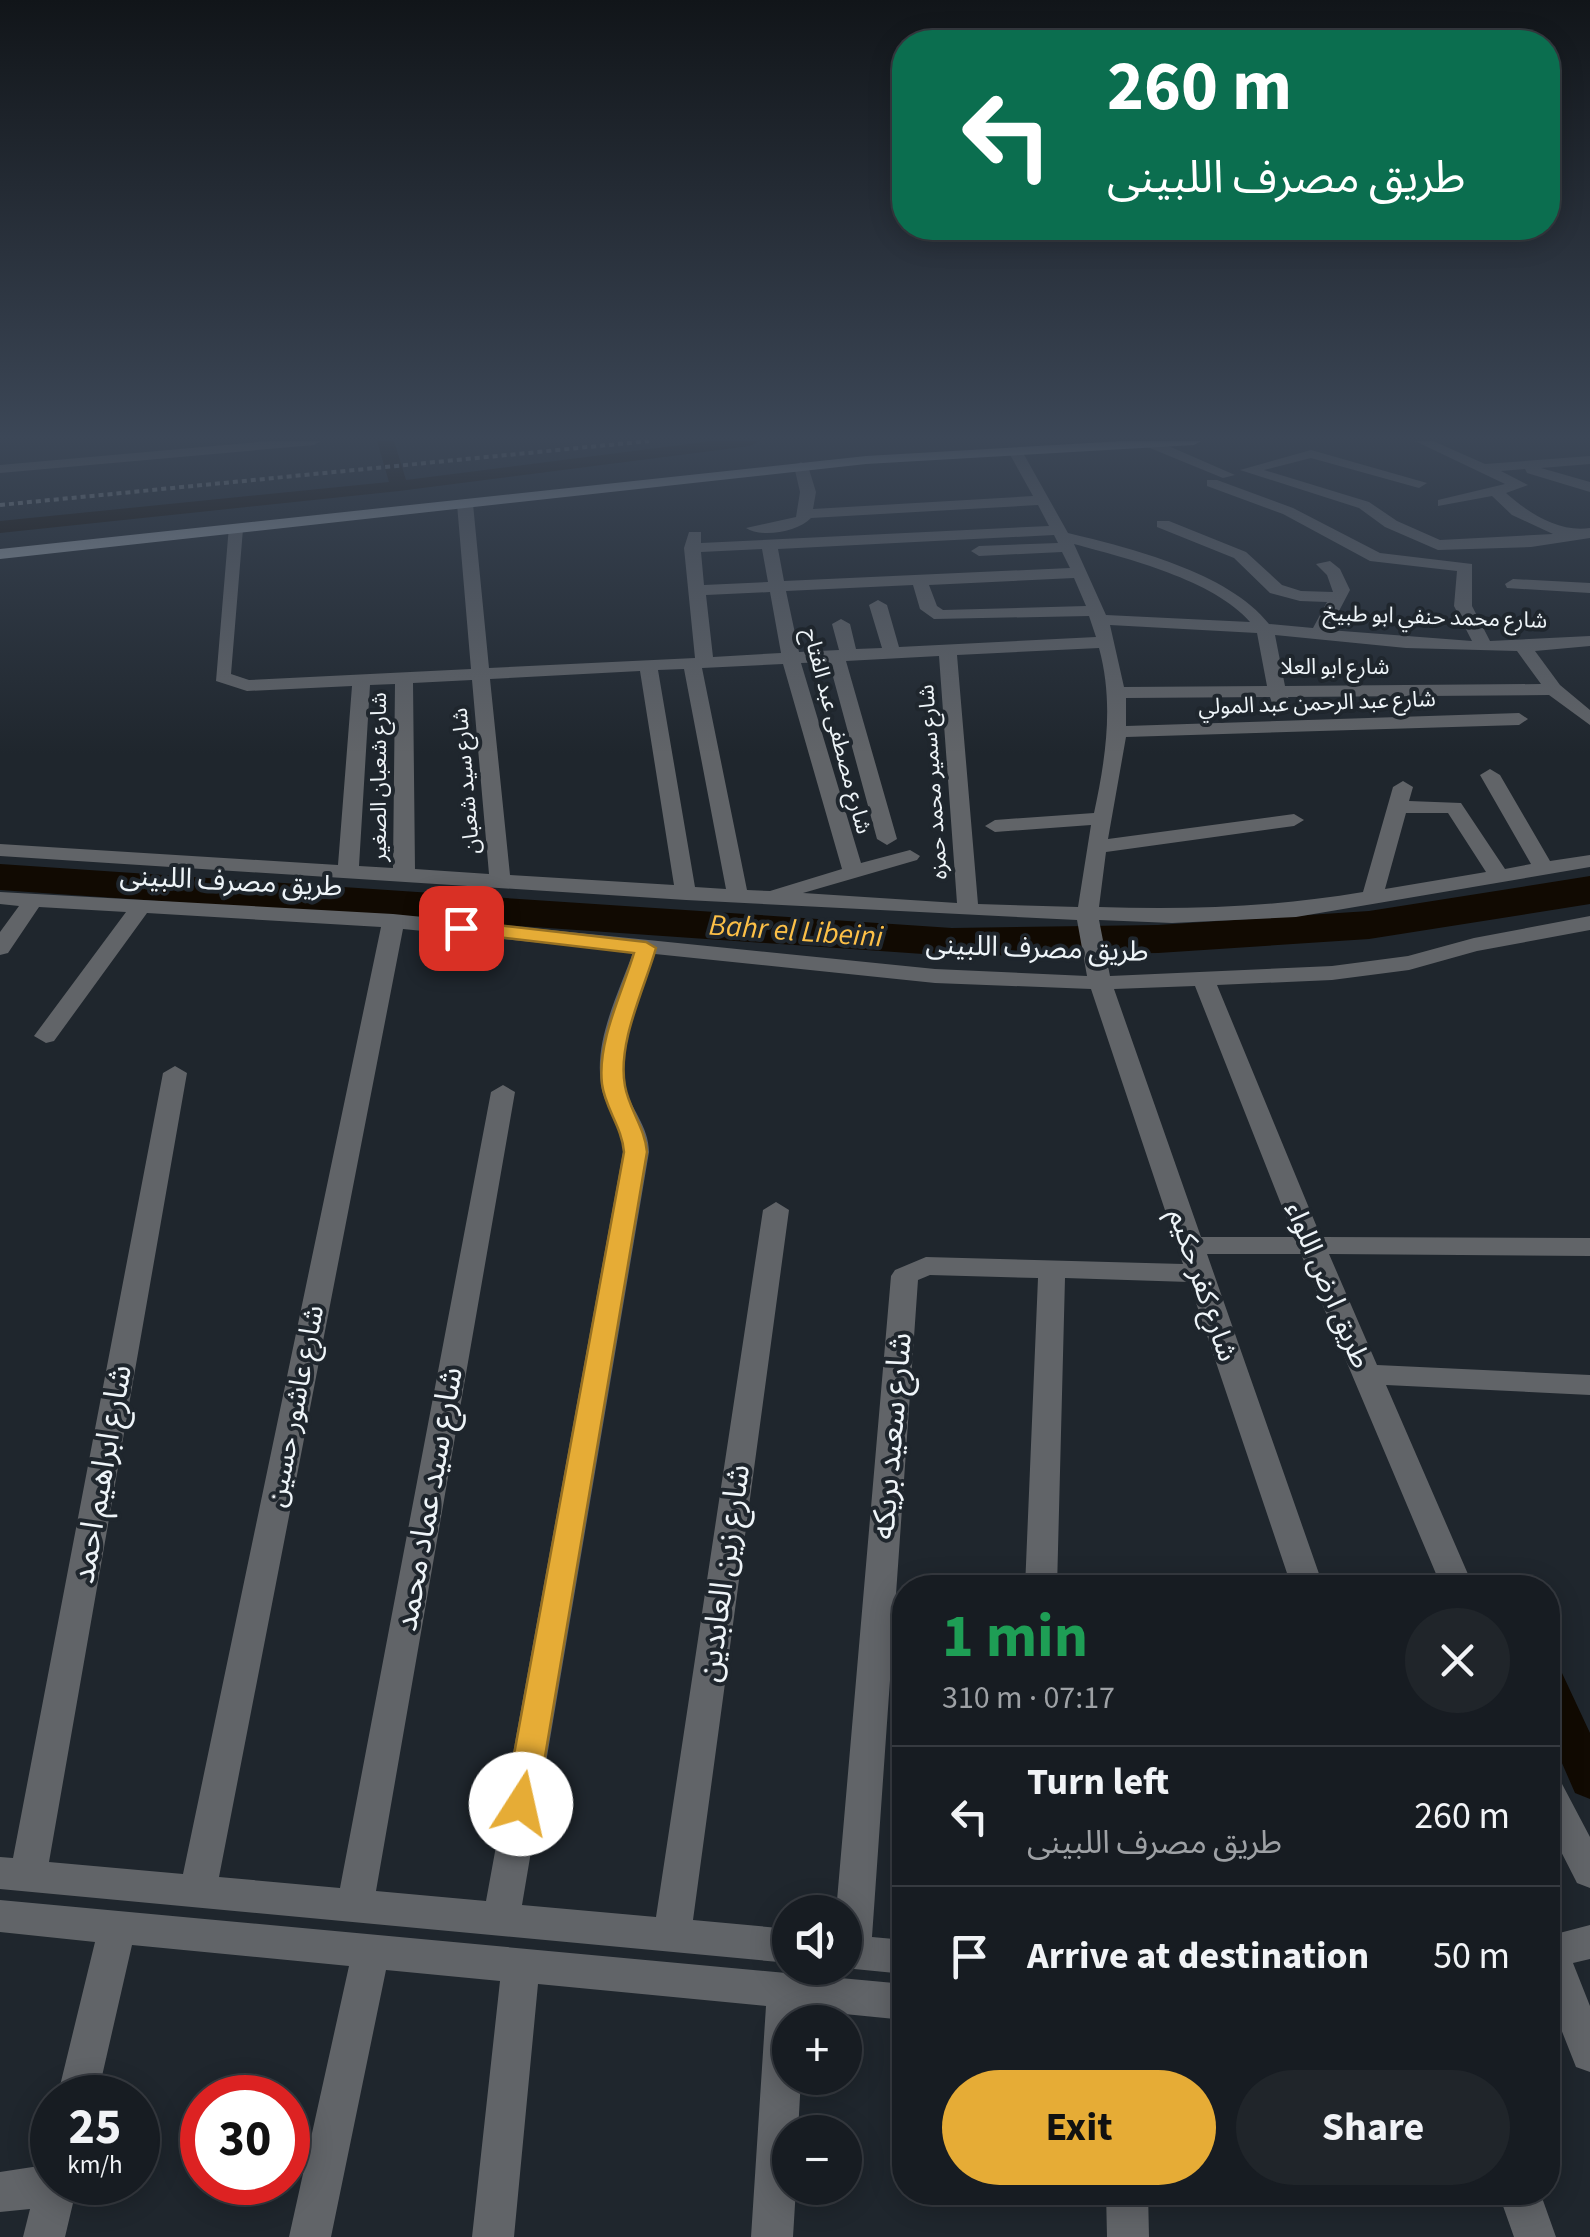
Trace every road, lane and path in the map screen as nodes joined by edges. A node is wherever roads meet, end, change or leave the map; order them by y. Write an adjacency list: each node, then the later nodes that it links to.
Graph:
1 (81, 545): 12 (main road)
2 (234, 545): 39 (street)
3 (469, 545): 37 (street, شارع سيد شعبان)
4 (742, 545): 11 (street)
5 (769, 545): 18 (street, شارع مصطفى عبد الفتاح)
6 (972, 545): 13 (street)
7 (1066, 545): 15 (street, شارع كفر حكيم)
8 (1095, 545): 25 (street)
9 (1216, 545): 21 (street)
10 (1352, 545): 29 (street)
11 (692, 548): 20 (street)
12 (0, 554)
13 (804, 559)
14 (1324, 564): 21 (street)
15 (1078, 573): 16 (street); 23 (street, شارع كفر حكيم)
16 (919, 580): 18 (street); 23 (street, شارع محمد حنفي ابو طبيخ)
17 (1513, 584): 19 (street)
18 (778, 586): 20 (street); 34 (street, شارع مصطفى عبد الفتاح)
19 (1590, 588)
20 (697, 590): 35 (street)
21 (1340, 597): 26 (street)
22 (878, 605): 32 (street)
23 (1097, 616): 25 (street, شارع محمد حنفي ابو طبيخ); 28 (street, شارع كفر حكيم)
24 (840, 624): 33 (street)
25 (1264, 628): 26 (street, شارع محمد حنفي ابو طبيخ); 41 (street)
26 (1318, 635): 29 (street, شارع محمد حنفي ابو طبيخ)
27 (1590, 641): 30 (street, شارع محمد حنفي ابو طبيخ)
28 (1107, 642): 31 (street); 42 (street, شارع كفر حكيم)
29 (1484, 646): 30 (street, شارع محمد حنفي ابو طبيخ)
30 (1522, 646): 40 (street)
31 (948, 651): 32 (street); 69 (street, شارع سمير محمد حمزه)
32 (892, 654): 33 (street)
33 (842, 656): 34 (street); 51 (street)
34 (792, 659): 35 (street); 58 (street, شارع مصطفى عبد الفتاح)
35 (698, 664): 36 (street); 63 (street)
36 (648, 666): 37 (street); 62 (street)
37 (483, 675): 38 (street); 61 (street, شارع سيد شعبان)
38 (404, 679): 39 (street); 59 (street, شارع شعبان الصغير)
39 (361, 681): 57 (street)
40 (1554, 689): 41 (street, شارع ابو العلا); 43 (street)
41 (1276, 690): 42 (street, شارع ابو العلا); 45 (street)
42 (1117, 693): 46 (street, شارع كفر حكيم)
43 (1585, 710)
44 (1519, 720): 45 (street, شارع عبد الرحمن عبد المولي)
45 (1287, 727): 46 (street, شارع عبد الرحمن عبد المولي)
46 (1117, 732): 48 (street, شارع كفر حكيم)
47 (1490, 774): 56 (street)
48 (1102, 818): 50 (street); 52 (street, شارع كفر حكيم)
49 (1294, 820): 52 (street)
50 (995, 826)
51 (887, 838)
52 (1097, 846): 70 (street, شارع كفر حكيم)
53 (0, 850): 57 (street, طريق مصرف اللبينى)
54 (910, 856): 58 (street)
55 (1590, 861): 56 (street, طريق مصرف اللبينى)
56 (1544, 870): 60 (street, طريق مصرف اللبينى)
57 (348, 871): 59 (street, طريق مصرف اللبينى)
58 (853, 871): 65 (street)
59 (404, 876): 61 (street, طريق مصرف اللبينى)
60 (1500, 878): 66 (street, طريق مصرف اللبينى); 66 (street)
61 (500, 883): 62 (street, طريق مصرف اللبينى)
62 (686, 894): 63 (street, طريق مصرف اللبينى)
63 (738, 897): 65 (street, طريق مصرف اللبينى)
64 (0, 898): 67 (street, طريق مصرف اللبينى)
65 (761, 898): 69 (street, طريق مصرف اللبينى)
66 (1372, 898): 70 (street, طريق مصرف اللبينى)
67 (34, 899): 68 (street, طريق مصرف اللبينى); 73 (street)
68 (141, 906): 71 (street, طريق مصرف اللبينى); 77 (street)
69 (968, 910): 70 (street, طريق مصرف اللبينى)
70 (1088, 913): 76 (street, شارع كفر حكيم)
71 (393, 921): 74 (street, طريق مصرف اللبينى); 93 (street, شارع عاشور حسين)
72 (1590, 923): 75 (street, طريق مصرف اللبينى)
73 (0, 948)
74 (646, 948): 76 (street, طريق مصرف اللبينى); 97 (street)
75 (1204, 980): 76 (street, طريق مصرف اللبينى); 81 (street, طريق ارض اللواء)
76 (1100, 983): 83 (street, شارع كفر حكيم)
77 (46, 1036)
78 (176, 1074): 92 (street, شارع ابراهيم احمد)
79 (503, 1092): 95 (street, شارع سيد عماد محمد)
80 (776, 1210): 99 (street, شارع زين العابدين)
81 (1310, 1245): 82 (street, شارع سعيد بريكه); 83 (street, شارع سعيد بريكه); 85 (street, طريق ارض اللواء)
82 (1590, 1246)
83 (1194, 1259): 84 (street, شارع سعيد بريكه); 88 (street, شارع كفر حكيم)
84 (1052, 1269): 87 (street); 94 (street, شارع سعيد بريكه)
85 (1365, 1374): 86 (street); 89 (street, طريق ارض اللواء)
86 (1590, 1385)
87 (1041, 1575)
88 (1303, 1575)
89 (1452, 1575)
90 (1560, 1815): 91 (street)
91 (1590, 1872)
92 (14, 1874): 93 (street)
93 (198, 1891): 95 (street)
94 (853, 1895)
95 (355, 1906): 97 (street)
96 (0, 1916): 98 (street)
97 (500, 1919): 99 (street)
98 (117, 1927): 103 (street); 111 (street)
99 (672, 1935): 101 (street)
100 (1590, 1942): 102 (street)
101 (772, 1944)
102 (1560, 1949)
103 (372, 1951): 106 (street); 118 (street)
104 (862, 1953): 105 (street)
105 (892, 1956)
106 (520, 1965): 108 (street); 119 (street)
107 (1560, 1981): 110 (street)
108 (786, 1991): 109 (street); 120 (street)
109 (892, 2001)
110 (1590, 2054)
111 (82, 2075)
112 (30, 2188): 113 (street)
113 (0, 2192)
114 (52, 2205): 117 (street)
115 (1127, 2205): 121 (street)
116 (1523, 2205): 122 (street)
117 (44, 2237)
118 (310, 2237)
119 (493, 2237)
120 (772, 2237)
121 (1128, 2237)
122 (1534, 2237)

